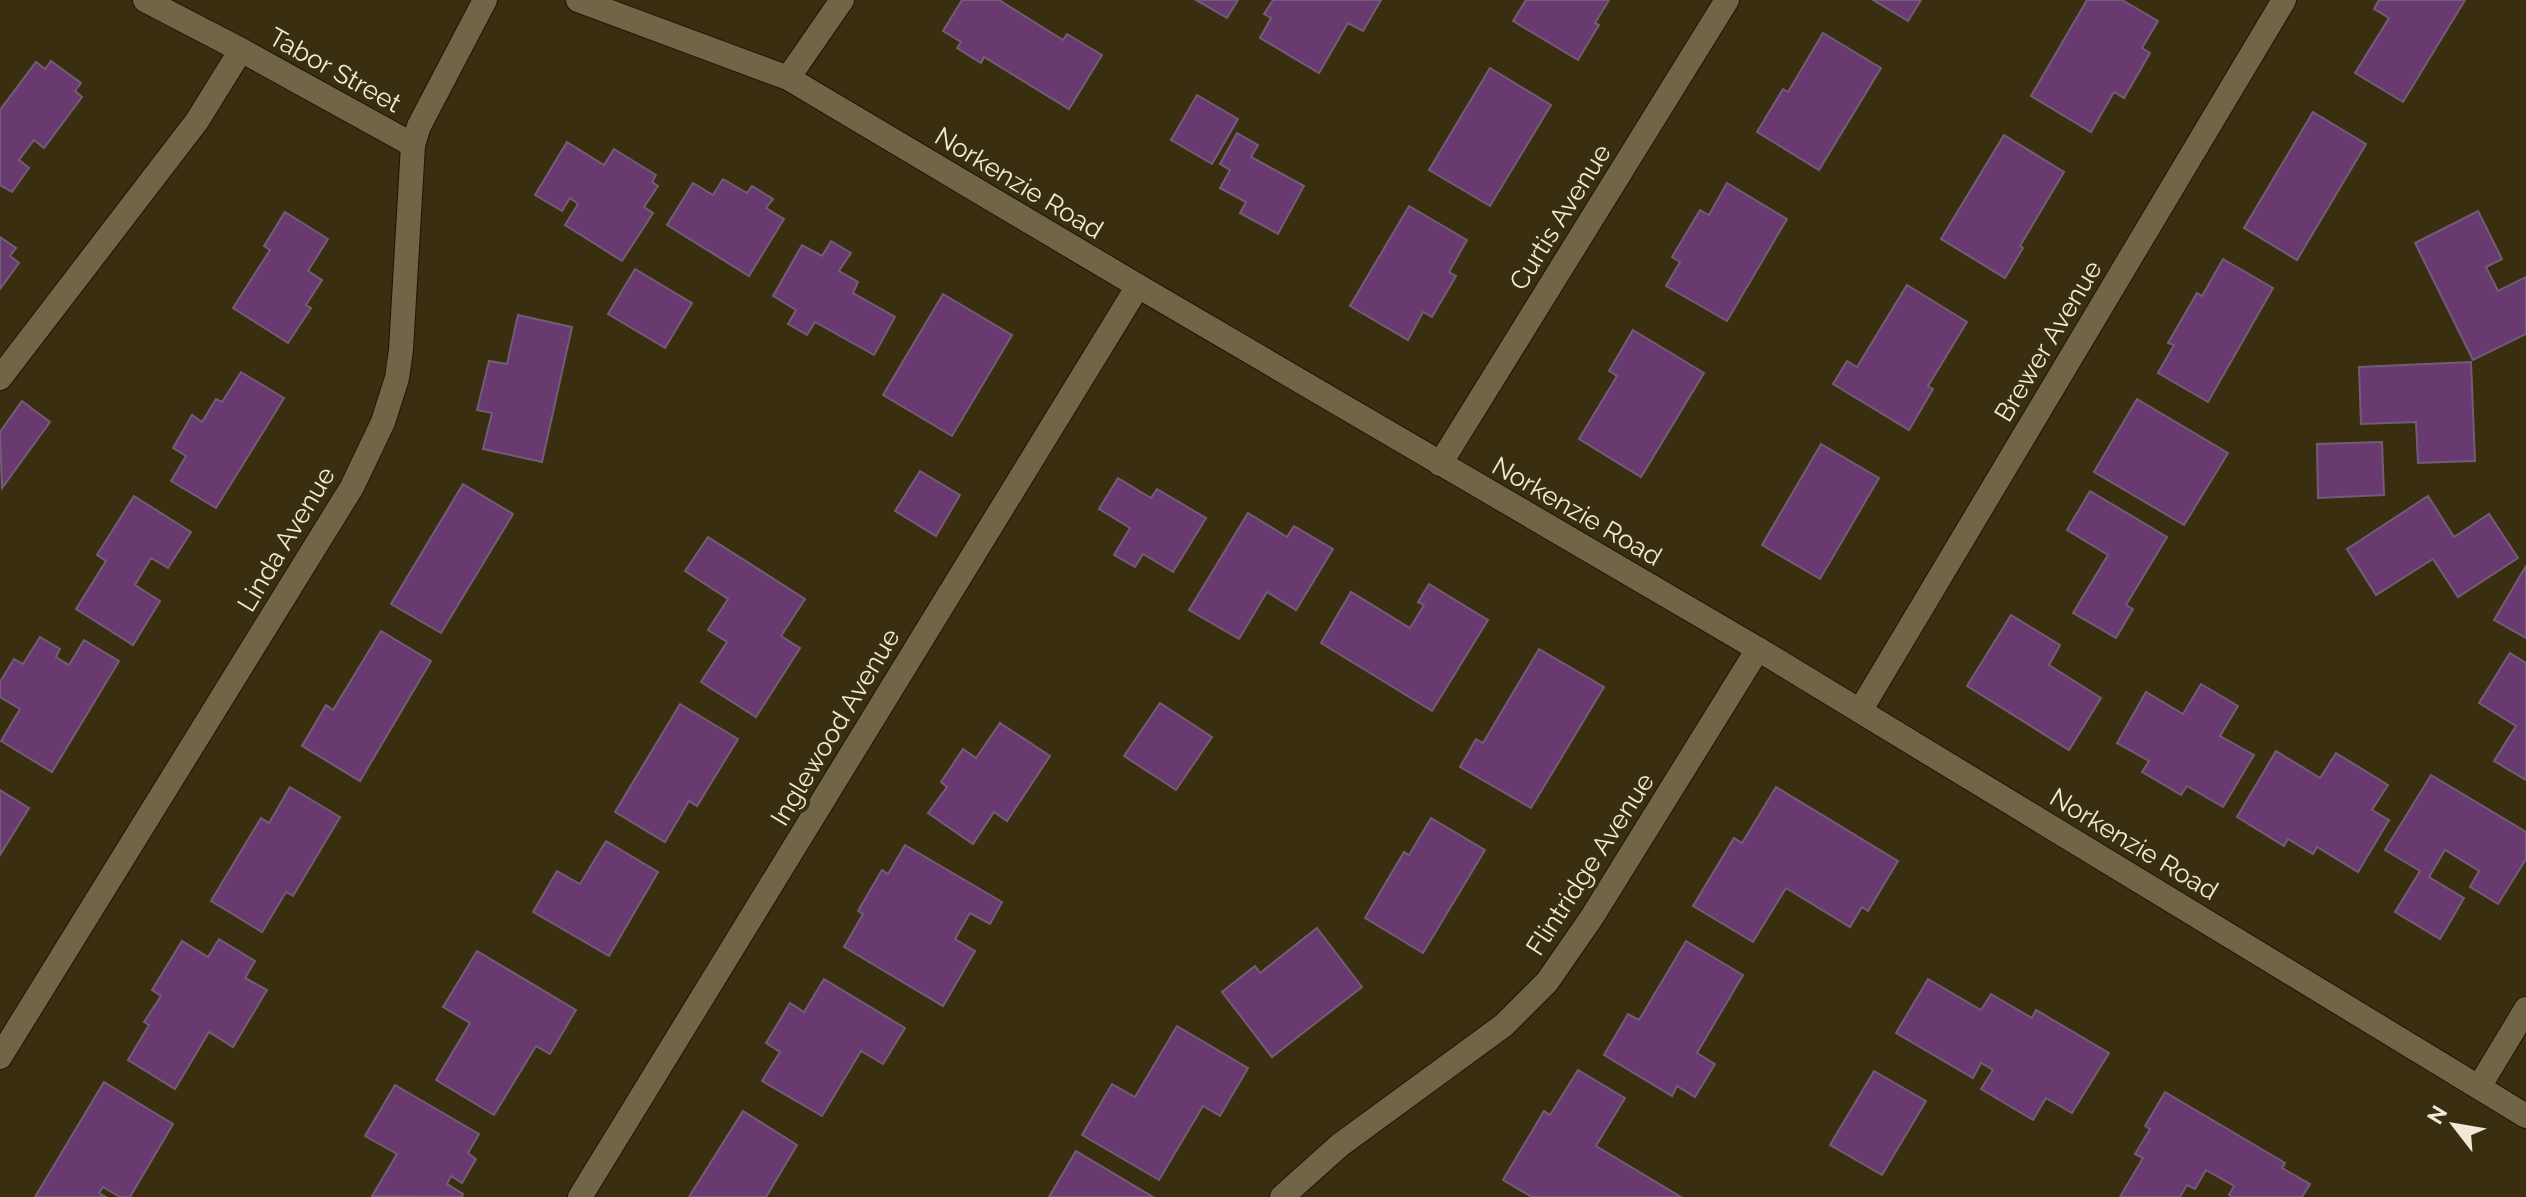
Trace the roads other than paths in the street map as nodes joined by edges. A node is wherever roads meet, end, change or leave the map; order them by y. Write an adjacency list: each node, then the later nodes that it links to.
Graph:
1 (145, 0): 7 (street, Tabor Street)
2 (485, 0): 9 (street, Linda Avenue)
3 (578, 0): 8 (street, Norkenzie Road)
4 (842, 0): 8 (street)
5 (1727, 0): 12 (street, Curtis Avenue)
6 (2284, 0): 14 (street, Brewer Avenue)
7 (241, 50): 9 (street, Tabor Street); 11 (street)
8 (788, 78): 10 (street, Norkenzie Road)
9 (413, 145): 16 (street, Linda Avenue)
10 (1138, 286): 12 (street, Norkenzie Road); 19 (street, Inglewood Avenue)
11 (0, 378)
12 (1440, 464): 13 (street, Norkenzie Road)
13 (1758, 649): 14 (street, Norkenzie Road); 20 (street, Flintridge Avenue)
14 (1860, 711): 17 (street, Norkenzie Road)
15 (2526, 1009): 17 (street)
16 (0, 1057)
17 (2479, 1087): 18 (street, Norkenzie Road)
18 (2526, 1116)
19 (580, 1197)
20 (1282, 1197)

